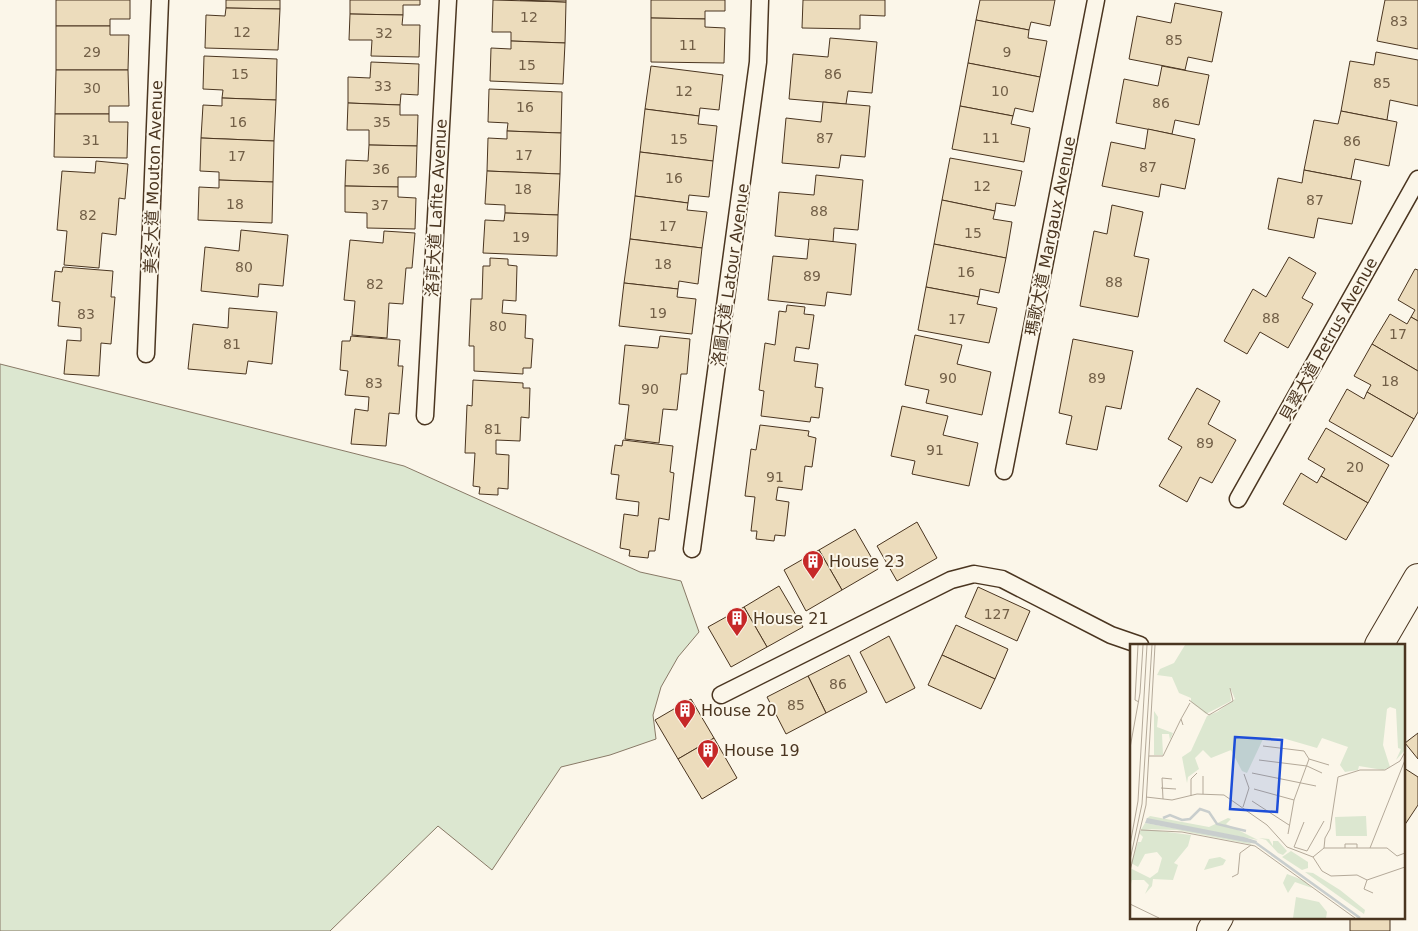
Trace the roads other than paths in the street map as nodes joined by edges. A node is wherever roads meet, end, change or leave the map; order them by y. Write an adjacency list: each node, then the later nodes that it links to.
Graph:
1 (160, 0): 6 (lane, 美冬大道 Mouton Avenue)
2 (448, 0): 7 (lane, 洛菲大道 Lafite Avenue)
3 (760, 0): 10 (lane, 洛圖大道 Latour Avenue)
4 (1096, 0): 8 (lane, 瑪歌大道 Margaux Avenue)
5 (1418, 179): 9 (lane, 貝翠大道 Petrus Avenue)
6 (146, 354)
7 (425, 416)
8 (1004, 471)
9 (1238, 499)
10 (692, 549)
11 (1418, 578): 13 (street)
12 (1137, 644): 14 (lane)
13 (1380, 644)
14 (721, 696)
15 (1218, 918): 16 (street)
16 (1211, 931)

